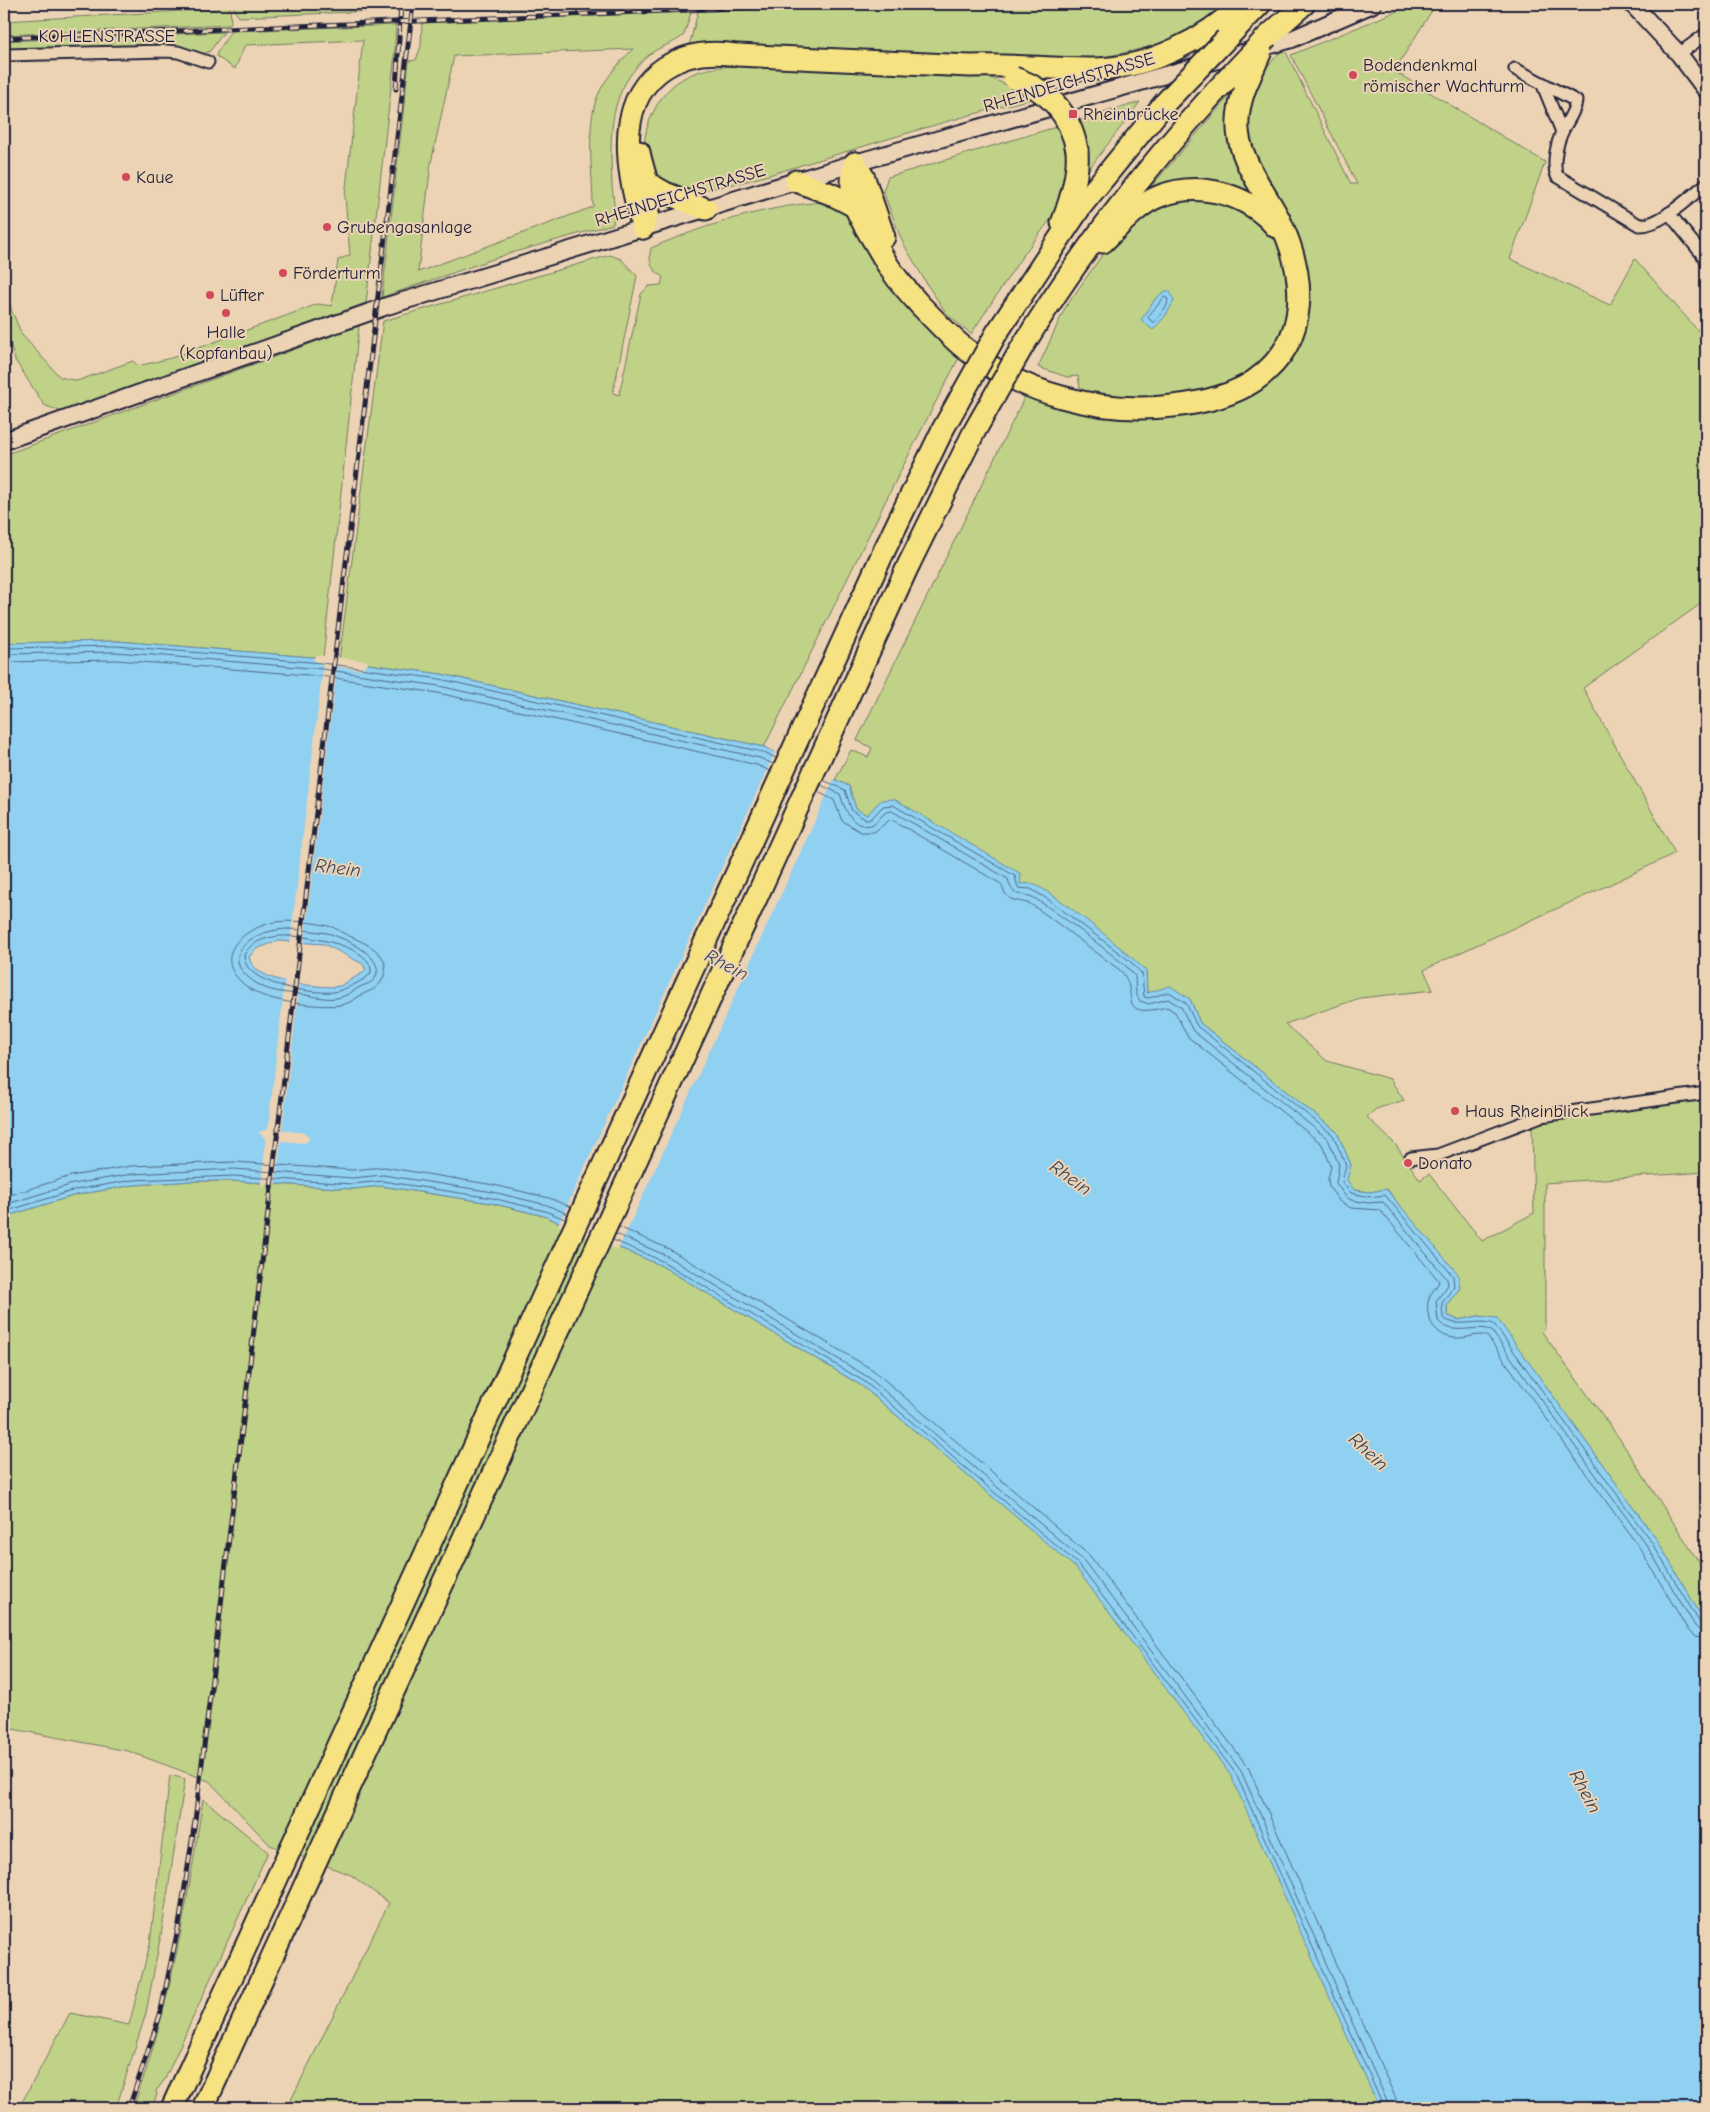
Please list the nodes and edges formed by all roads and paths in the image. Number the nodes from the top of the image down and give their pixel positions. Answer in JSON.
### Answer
{"nodes":[{"id":1,"x":1242,"y":4,"type":"edge"},
{"id":2,"x":1260,"y":4,"type":"edge"},
{"id":3,"x":1304,"y":4,"type":"edge"},
{"id":4,"x":1373,"y":4,"type":"edge"},
{"id":5,"x":1632,"y":4,"type":"edge"},
{"id":6,"x":1706,"y":34,"type":"edge"},
{"id":7,"x":1267,"y":38,"type":"junction"},
{"id":8,"x":1678,"y":54,"type":"junction"},
{"id":9,"x":4,"y":55,"type":"edge"},
{"id":10,"x":737,"y":55,"type":"junction"},
{"id":11,"x":208,"y":62,"type":"dead end"},
{"id":12,"x":970,"y":66,"type":"junction"},
{"id":13,"x":1515,"y":70,"type":"dead end"},
{"id":14,"x":1542,"y":83,"type":"junction"},
{"id":15,"x":1706,"y":90,"type":"edge"},
{"id":16,"x":1566,"y":96,"type":"junction"},
{"id":17,"x":1550,"y":103,"type":"junction"},
{"id":18,"x":1562,"y":132,"type":"junction"},
{"id":19,"x":855,"y":163,"type":"junction"},
{"id":20,"x":796,"y":181,"type":"junction"},
{"id":21,"x":649,"y":184,"type":"junction"},
{"id":22,"x":1706,"y":184,"type":"edge"},
{"id":23,"x":854,"y":206,"type":"junction"},
{"id":24,"x":706,"y":209,"type":"junction"},
{"id":25,"x":1670,"y":213,"type":"junction"},
{"id":26,"x":644,"y":228,"type":"junction"},
{"id":27,"x":1287,"y":240,"type":"junction"},
{"id":28,"x":1051,"y":248,"type":"junction"},
{"id":29,"x":1706,"y":259,"type":"edge"},
{"id":30,"x":1055,"y":293,"type":"junction"},
{"id":31,"x":920,"y":305,"type":"junction"},
{"id":32,"x":4,"y":442,"type":"edge"},
{"id":33,"x":1706,"y":1093,"type":"edge"},
{"id":34,"x":1411,"y":1158,"type":"dead end"},
{"id":35,"x":172,"y":2108,"type":"edge"},
{"id":36,"x":203,"y":2108,"type":"edge"}],
"edges":[{"from":1,"to":12,"type":"highway"},
{"from":2,"to":28,"type":"highway","bridge":true},
{"from":3,"to":7,"type":"highway"},
{"from":4,"to":19,"type":"main road","name":"RHEINDEICHSTRASSE"},
{"from":5,"to":8,"type":"main road"},
{"from":6,"to":8,"type":"street"},
{"from":7,"to":27,"type":"highway","bridge":true},
{"from":7,"to":30,"type":"highway","bridge":true},
{"from":8,"to":15,"type":"main road"},
{"from":9,"to":11,"type":"street","name":"KOHLENSTRASSE"},
{"from":10,"to":12,"type":"highway"},
{"from":10,"to":21,"type":"highway"},
{"from":10,"to":26,"type":"highway"},
{"from":12,"to":28,"type":"highway","bridge":true},
{"from":13,"to":14,"type":"street"},
{"from":14,"to":16,"type":"street"},
{"from":14,"to":17,"type":"street"},
{"from":16,"to":17,"type":"street"},
{"from":16,"to":18,"type":"street"},
{"from":17,"to":18,"type":"street"},
{"from":18,"to":25,"type":"street"},
{"from":19,"to":20,"type":"main road","name":"RHEINDEICHSTRASSE"},
{"from":19,"to":23,"type":"highway"},
{"from":19,"to":31,"type":"highway"},
{"from":20,"to":23,"type":"highway"},
{"from":20,"to":24,"type":"main road","name":"RHEINDEICHSTRASSE"},
{"from":21,"to":24,"type":"highway"},
{"from":21,"to":26,"type":"highway"},
{"from":22,"to":25,"type":"street"},
{"from":23,"to":31,"type":"highway"},
{"from":24,"to":26,"type":"main road","name":"RHEINDEICHSTRASSE"},
{"from":25,"to":29,"type":"street"},
{"from":26,"to":32,"type":"main road","name":"RHEINDEICHSTRASSE"},
{"from":27,"to":30,"type":"highway"},
{"from":27,"to":31,"type":"highway"},
{"from":28,"to":35,"type":"highway","bridge":true},
{"from":30,"to":36,"type":"highway","bridge":true},
{"from":33,"to":34,"type":"street"}]}
